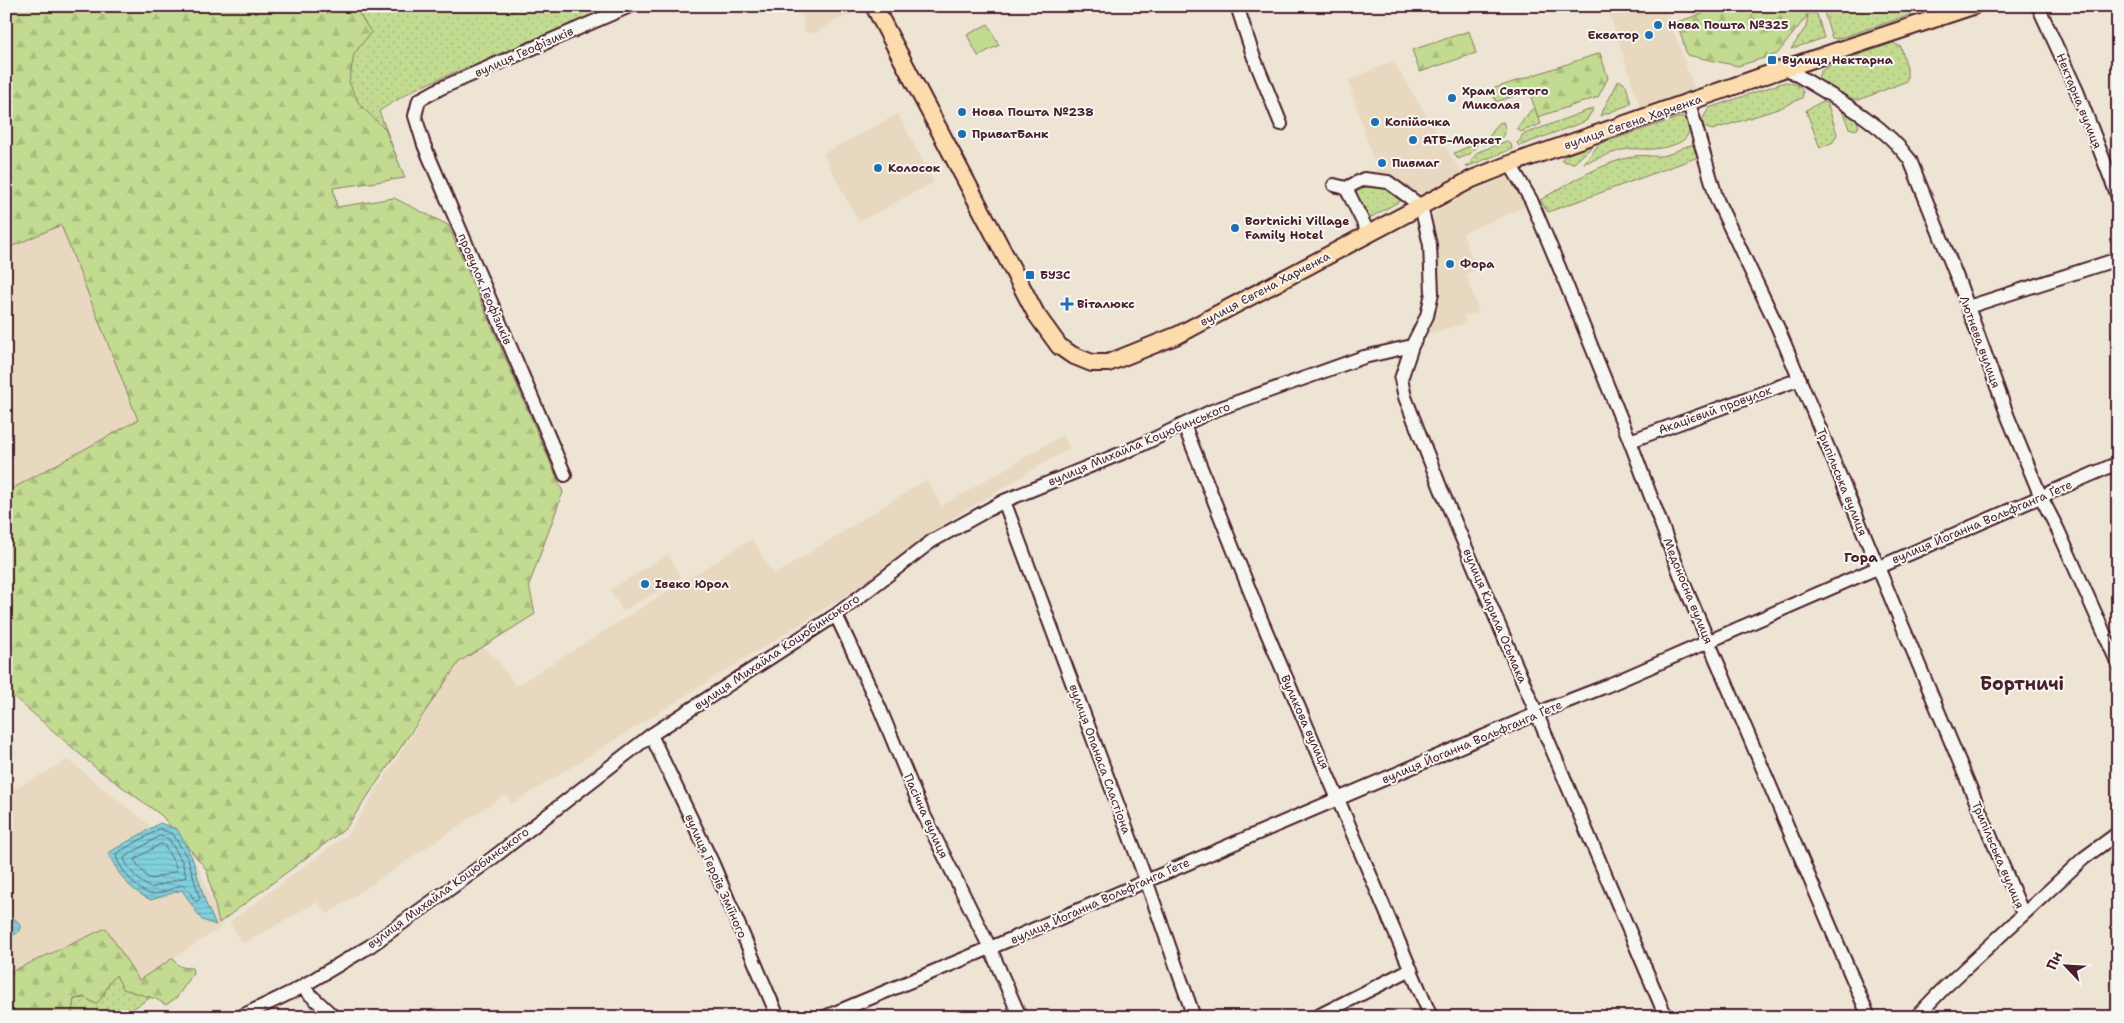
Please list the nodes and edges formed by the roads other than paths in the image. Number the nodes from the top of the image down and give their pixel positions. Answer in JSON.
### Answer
{"nodes":[{"id":1,"x":630,"y":6,"type":"edge"},
{"id":2,"x":874,"y":6,"type":"edge"},
{"id":3,"x":1237,"y":6,"type":"edge"},
{"id":4,"x":1973,"y":6,"type":"edge"},
{"id":5,"x":2038,"y":6,"type":"edge"},
{"id":6,"x":1786,"y":68,"type":"junction"},
{"id":7,"x":419,"y":100,"type":"joint"},
{"id":8,"x":1689,"y":103,"type":"junction"},
{"id":9,"x":1281,"y":124,"type":"dead end"},
{"id":10,"x":1510,"y":164,"type":"junction"},
{"id":11,"x":2118,"y":197,"type":"edge"},
{"id":12,"x":1421,"y":206,"type":"junction"},
{"id":13,"x":1369,"y":234,"type":"junction"},
{"id":14,"x":2118,"y":259,"type":"edge"},
{"id":15,"x":1968,"y":307,"type":"junction"},
{"id":16,"x":1412,"y":346,"type":"junction"},
{"id":17,"x":1800,"y":379,"type":"junction"},
{"id":18,"x":1184,"y":425,"type":"junction"},
{"id":19,"x":1630,"y":441,"type":"junction"},
{"id":20,"x":2118,"y":463,"type":"edge"},
{"id":21,"x":565,"y":475,"type":"dead end"},
{"id":22,"x":2042,"y":497,"type":"junction"},
{"id":23,"x":1004,"y":501,"type":"junction"},
{"id":24,"x":1877,"y":568,"type":"junction"},
{"id":25,"x":836,"y":615,"type":"junction"},
{"id":26,"x":1708,"y":641,"type":"junction"},
{"id":27,"x":2118,"y":664,"type":"edge"},
{"id":28,"x":1536,"y":714,"type":"junction"},
{"id":29,"x":651,"y":735,"type":"junction"},
{"id":30,"x":1338,"y":798,"type":"junction"},
{"id":31,"x":2118,"y":833,"type":"edge"},
{"id":32,"x":1146,"y":880,"type":"junction"},
{"id":33,"x":2023,"y":914,"type":"junction"},
{"id":34,"x":990,"y":948,"type":"junction"},
{"id":35,"x":1411,"y":969,"type":"junction"},
{"id":36,"x":302,"y":987,"type":"junction"},
{"id":37,"x":240,"y":1017,"type":"edge"},
{"id":38,"x":334,"y":1017,"type":"edge"},
{"id":39,"x":778,"y":1017,"type":"edge"},
{"id":40,"x":825,"y":1017,"type":"edge"},
{"id":41,"x":1020,"y":1017,"type":"edge"},
{"id":42,"x":1194,"y":1017,"type":"edge"},
{"id":43,"x":1316,"y":1017,"type":"edge"},
{"id":44,"x":1431,"y":1017,"type":"edge"},
{"id":45,"x":1666,"y":1017,"type":"edge"},
{"id":46,"x":1869,"y":1017,"type":"edge"},
{"id":47,"x":1916,"y":1017,"type":"edge"}],
"edges":[{"from":1,"to":7,"type":"street","name":"вулиця Геофізиків"},
{"from":2,"to":13,"type":"main road","name":"вулиця Євгена Харченка"},
{"from":3,"to":9,"type":"street"},
{"from":4,"to":6,"type":"main road","name":"вулиця Євгена Харченка"},
{"from":5,"to":11,"type":"street","name":"Нектарна вулиця"},
{"from":6,"to":8,"type":"main road","name":"вулиця Євгена Харченка"},
{"from":6,"to":15,"type":"street","name":"Лютнева вулиця"},
{"from":7,"to":21,"type":"street","name":"провулок Геофізиків"},
{"from":8,"to":10,"type":"main road","name":"вулиця Євгена Харченка"},
{"from":8,"to":17,"type":"street","name":"Трипільська вулиця"},
{"from":10,"to":12,"type":"main road","name":"вулиця Євгена Харченка"},
{"from":10,"to":19,"type":"street","name":"Медоносна вулиця"},
{"from":12,"to":13,"type":"main road","name":"вулиця Євгена Харченка"},
{"from":12,"to":13,"type":"street"},
{"from":12,"to":16,"type":"street","name":"вулиця Кирила Осьмака"},
{"from":14,"to":15,"type":"street"},
{"from":15,"to":22,"type":"street","name":"Лютнева вулиця"},
{"from":16,"to":18,"type":"street","name":"вулиця Михайла Коцюбинського"},
{"from":16,"to":28,"type":"street","name":"вулиця Кирила Осьмака"},
{"from":17,"to":19,"type":"street","name":"Акацієвий провулок"},
{"from":17,"to":24,"type":"street","name":"Трипільська вулиця"},
{"from":18,"to":23,"type":"street","name":"вулиця Михайла Коцюбинського"},
{"from":18,"to":30,"type":"street","name":"Вуликова вулиця"},
{"from":19,"to":26,"type":"street","name":"Медоносна вулиця"},
{"from":20,"to":22,"type":"street","name":"вулиця Йоганна Вольфганга Ґете"},
{"from":22,"to":24,"type":"street","name":"вулиця Йоганна Вольфганга Ґете"},
{"from":22,"to":27,"type":"street","name":"Лютнева вулиця"},
{"from":23,"to":25,"type":"street","name":"вулиця Михайла Коцюбинського"},
{"from":23,"to":32,"type":"street","name":"вулиця Опанаса Сластіона"},
{"from":24,"to":26,"type":"street","name":"вулиця Йоганна Вольфганга Ґете"},
{"from":24,"to":33,"type":"street","name":"Трипільська вулиця"},
{"from":25,"to":29,"type":"street","name":"вулиця Михайла Коцюбинського"},
{"from":25,"to":34,"type":"street","name":"Пасічна вулиця"},
{"from":26,"to":28,"type":"street","name":"вулиця Йоганна Вольфганга Ґете"},
{"from":26,"to":46,"type":"street","name":"Медоносна вулиця"},
{"from":28,"to":30,"type":"street","name":"вулиця Йоганна Вольфганга Ґете"},
{"from":28,"to":45,"type":"street","name":"вулиця Кирила Осьмака"},
{"from":29,"to":36,"type":"street","name":"вулиця Михайла Коцюбинського"},
{"from":29,"to":39,"type":"street","name":"вулиця Героїв Зміїного"},
{"from":30,"to":32,"type":"street","name":"вулиця Йоганна Вольфганга Ґете"},
{"from":30,"to":35,"type":"street","name":"Вуликова вулиця"},
{"from":31,"to":33,"type":"street"},
{"from":32,"to":34,"type":"street","name":"вулиця Йоганна Вольфганга Ґете"},
{"from":32,"to":42,"type":"street","name":"вулиця Опанаса Сластіона"},
{"from":33,"to":47,"type":"street"},
{"from":34,"to":40,"type":"street","name":"вулиця Йоганна Вольфганга Ґете"},
{"from":34,"to":41,"type":"street","name":"Пасічна вулиця"},
{"from":35,"to":43,"type":"street"},
{"from":35,"to":44,"type":"street","name":"Вуликова вулиця"},
{"from":36,"to":37,"type":"street","name":"вулиця Михайла Коцюбинського"},
{"from":36,"to":38,"type":"street"}]}
